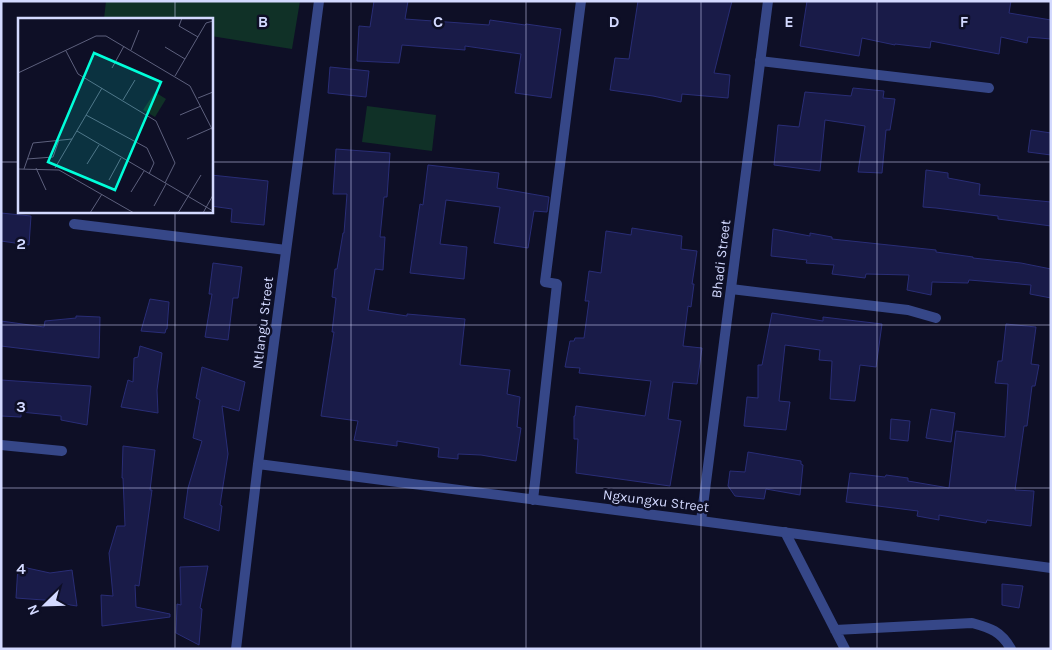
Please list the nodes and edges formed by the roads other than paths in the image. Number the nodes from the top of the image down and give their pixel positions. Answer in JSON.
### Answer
{"nodes":[{"id":1,"x":319,"y":1,"type":"edge"},
{"id":2,"x":581,"y":1,"type":"edge"},
{"id":3,"x":768,"y":1,"type":"edge"},
{"id":4,"x":760,"y":61,"type":"junction"},
{"id":5,"x":988,"y":88,"type":"dead end"},
{"id":6,"x":74,"y":224,"type":"dead end"},
{"id":7,"x":286,"y":250,"type":"junction"},
{"id":8,"x":731,"y":289,"type":"junction"},
{"id":9,"x":936,"y":318,"type":"dead end"},
{"id":10,"x":1,"y":445,"type":"edge"},
{"id":11,"x":62,"y":452,"type":"dead end"},
{"id":12,"x":258,"y":464,"type":"junction"},
{"id":13,"x":533,"y":500,"type":"junction"},
{"id":14,"x":701,"y":521,"type":"junction"},
{"id":15,"x":785,"y":532,"type":"junction"},
{"id":16,"x":1051,"y":568,"type":"edge"},
{"id":17,"x":835,"y":630,"type":"junction"},
{"id":18,"x":236,"y":649,"type":"edge"},
{"id":19,"x":845,"y":649,"type":"edge"},
{"id":20,"x":1011,"y":649,"type":"edge"}],
"edges":[{"from":1,"to":7,"type":"street","name":"Ntlangu Street"},
{"from":2,"to":13,"type":"street"},
{"from":3,"to":4,"type":"street","name":"Bhadi Street"},
{"from":4,"to":5,"type":"street"},
{"from":4,"to":8,"type":"street","name":"Bhadi Street"},
{"from":6,"to":7,"type":"street"},
{"from":7,"to":12,"type":"street","name":"Ntlangu Street"},
{"from":8,"to":9,"type":"street"},
{"from":8,"to":14,"type":"street","name":"Bhadi Street"},
{"from":10,"to":11,"type":"street"},
{"from":12,"to":13,"type":"street","name":"Ngxungxu Street"},
{"from":12,"to":18,"type":"street","name":"Ntlangu Street"},
{"from":13,"to":14,"type":"street","name":"Ngxungxu Street"},
{"from":14,"to":15,"type":"street","name":"Ngxungxu Street"},
{"from":15,"to":16,"type":"street","name":"Ngxungxu Street"},
{"from":15,"to":17,"type":"street"},
{"from":17,"to":19,"type":"street"},
{"from":17,"to":20,"type":"street"}]}
